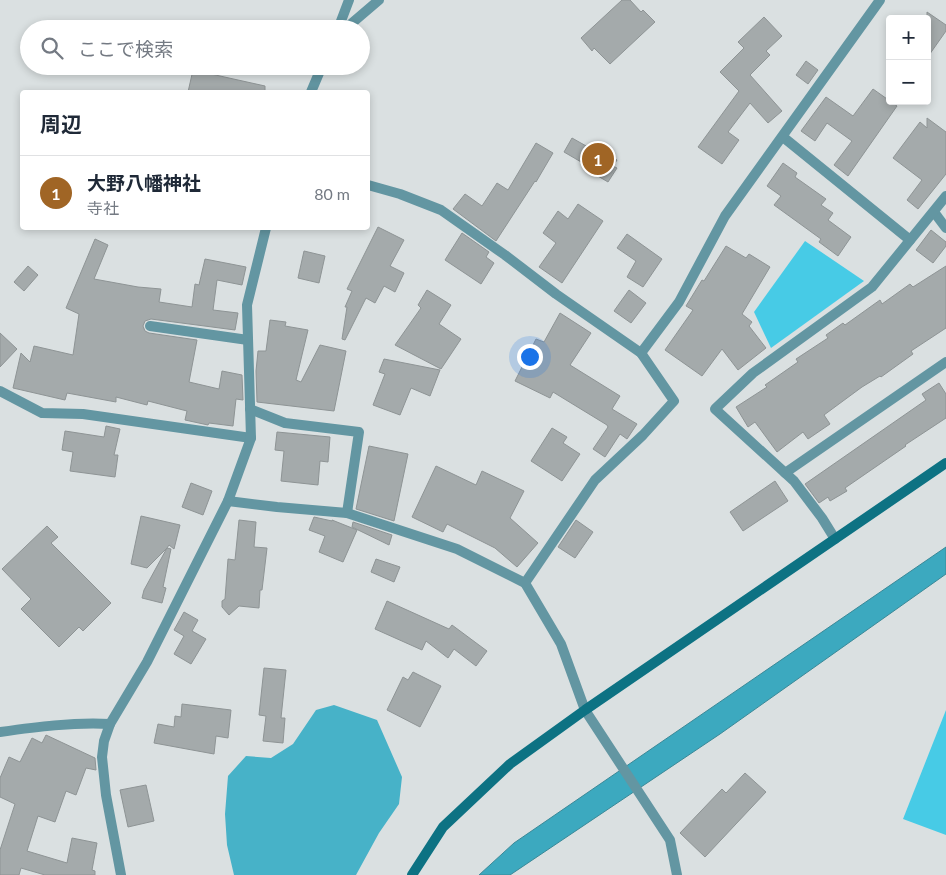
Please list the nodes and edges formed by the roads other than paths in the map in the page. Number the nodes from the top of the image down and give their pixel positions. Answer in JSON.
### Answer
{"nodes":[{"id":1,"x":349,"y":0,"type":"edge"},
{"id":2,"x":379,"y":0,"type":"edge"},
{"id":3,"x":880,"y":0,"type":"edge"},
{"id":4,"x":341,"y":20,"type":"edge"},
{"id":5,"x":355,"y":20,"type":"edge"},
{"id":6,"x":319,"y":75,"type":"edge"},
{"id":7,"x":313,"y":90,"type":"edge"},
{"id":8,"x":783,"y":137,"type":"junction"},
{"id":9,"x":370,"y":186,"type":"edge"},
{"id":10,"x":946,"y":196,"type":"edge"},
{"id":11,"x":934,"y":212,"type":"junction"},
{"id":12,"x":946,"y":228,"type":"edge"},
{"id":13,"x":266,"y":230,"type":"edge"},
{"id":14,"x":910,"y":240,"type":"junction"},
{"id":15,"x":150,"y":326,"type":"dead end"},
{"id":16,"x":248,"y":340,"type":"junction"},
{"id":17,"x":641,"y":353,"type":"junction"},
{"id":18,"x":946,"y":362,"type":"edge"},
{"id":19,"x":0,"y":391,"type":"edge"},
{"id":20,"x":250,"y":409,"type":"junction"},
{"id":21,"x":251,"y":438,"type":"junction"},
{"id":22,"x":946,"y":463,"type":"edge"},
{"id":23,"x":785,"y":473,"type":"junction"},
{"id":24,"x":228,"y":501,"type":"junction"},
{"id":25,"x":347,"y":513,"type":"junction"},
{"id":26,"x":835,"y":539,"type":"junction"},
{"id":27,"x":525,"y":583,"type":"junction"},
{"id":28,"x":584,"y":710,"type":"junction"},
{"id":29,"x":110,"y":724,"type":"junction"},
{"id":30,"x":0,"y":732,"type":"edge"},
{"id":31,"x":122,"y":875,"type":"edge"},
{"id":32,"x":412,"y":875,"type":"edge"},
{"id":33,"x":676,"y":875,"type":"edge"}],
"edges":[{"from":1,"to":4,"type":"street"},
{"from":2,"to":5,"type":"street"},
{"from":3,"to":8,"type":"street"},
{"from":6,"to":7,"type":"street"},
{"from":8,"to":14,"type":"street"},
{"from":8,"to":17,"type":"street"},
{"from":9,"to":17,"type":"street"},
{"from":10,"to":11,"type":"street"},
{"from":11,"to":12,"type":"street"},
{"from":11,"to":14,"type":"street"},
{"from":13,"to":16,"type":"street"},
{"from":14,"to":23,"type":"street"},
{"from":15,"to":16,"type":"street"},
{"from":16,"to":20,"type":"street"},
{"from":17,"to":27,"type":"street"},
{"from":18,"to":23,"type":"street"},
{"from":19,"to":21,"type":"street"},
{"from":20,"to":21,"type":"street"},
{"from":20,"to":25,"type":"street"},
{"from":21,"to":24,"type":"street"},
{"from":22,"to":26,"type":"street"},
{"from":23,"to":26,"type":"street"},
{"from":24,"to":25,"type":"street"},
{"from":24,"to":29,"type":"street"},
{"from":25,"to":27,"type":"street"},
{"from":26,"to":28,"type":"street"},
{"from":27,"to":28,"type":"street"},
{"from":28,"to":32,"type":"street"},
{"from":28,"to":33,"type":"street"},
{"from":29,"to":30,"type":"street"},
{"from":29,"to":31,"type":"street"}]}
